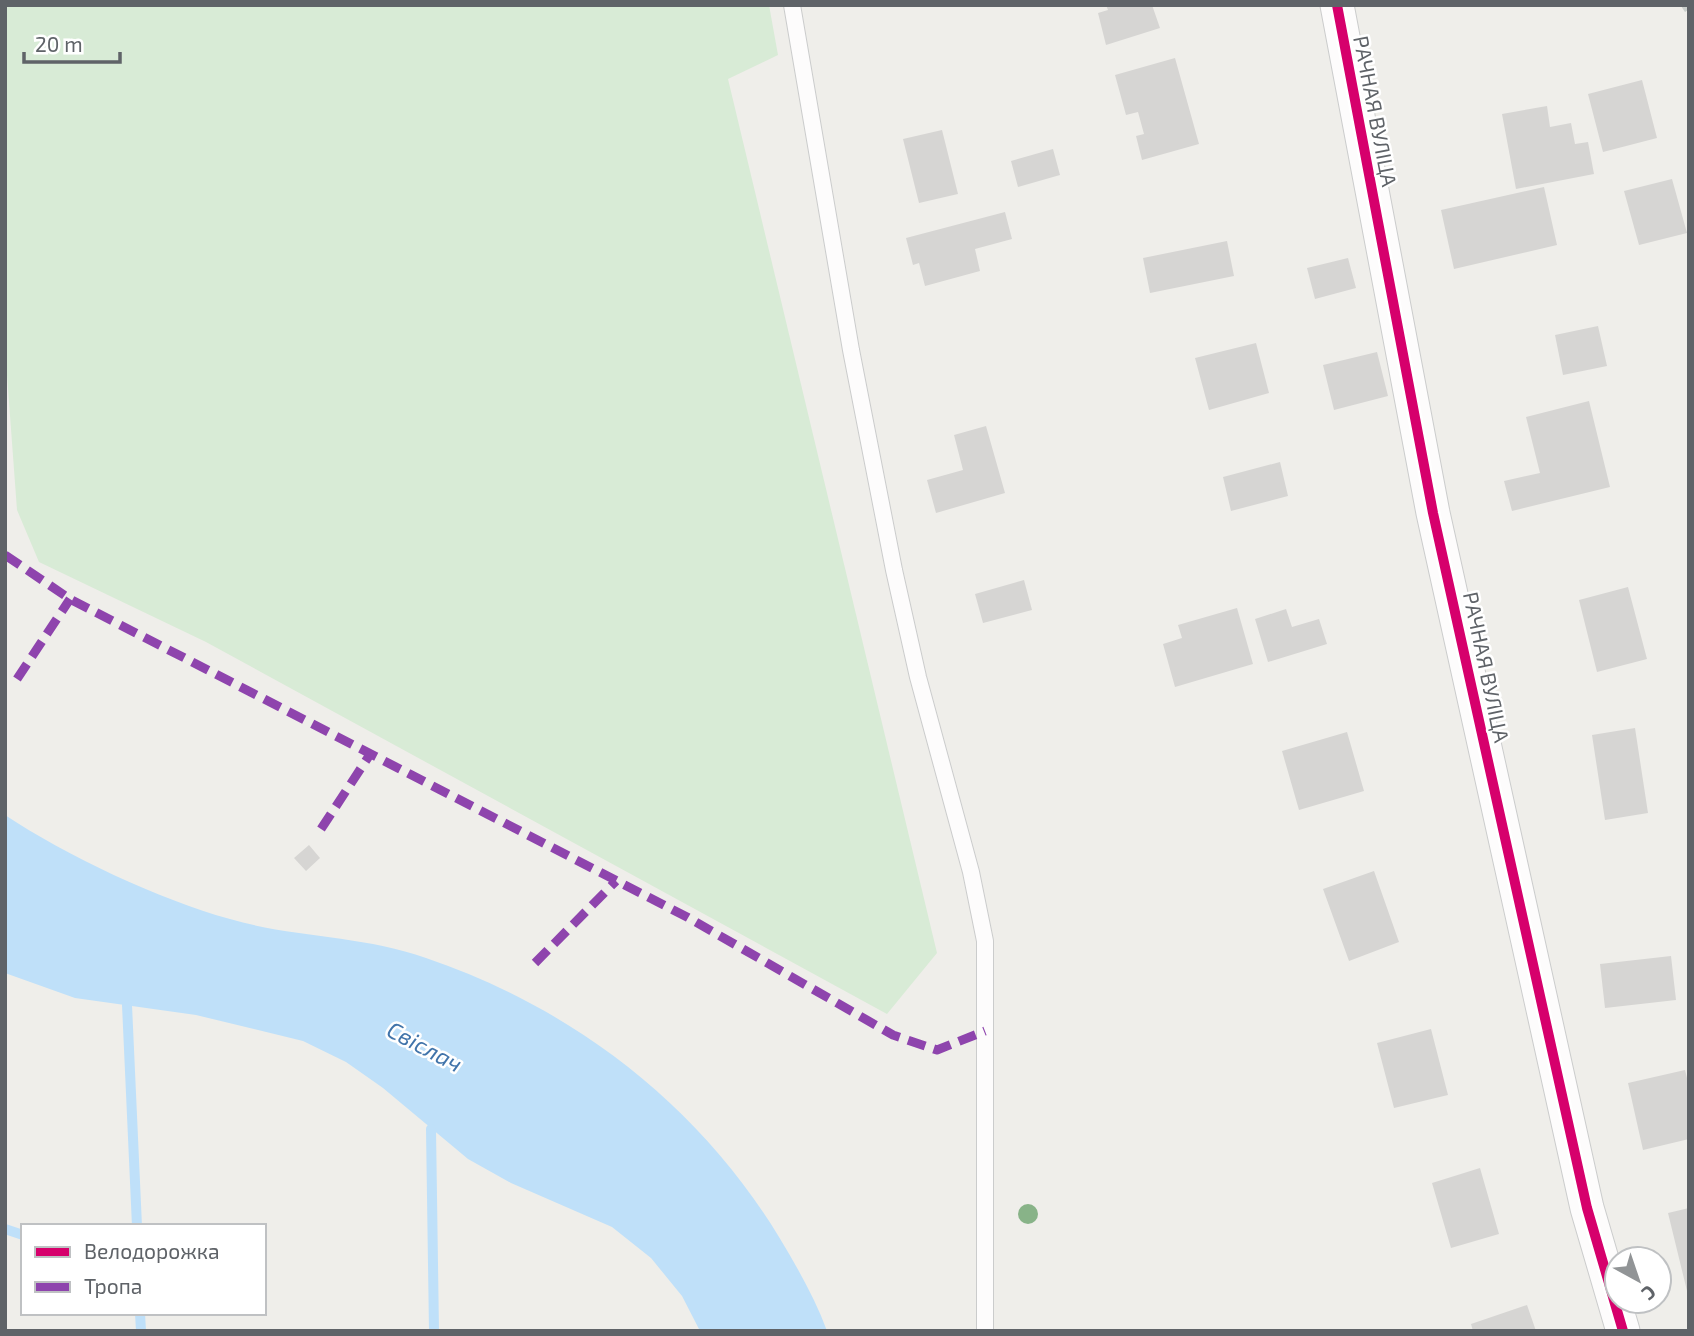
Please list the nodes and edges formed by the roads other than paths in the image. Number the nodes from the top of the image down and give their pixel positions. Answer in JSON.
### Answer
{"nodes":[{"id":1,"x":792,"y":5,"type":"edge"},
{"id":2,"x":1336,"y":5,"type":"edge"},
{"id":3,"x":985,"y":1331,"type":"edge"},
{"id":4,"x":1623,"y":1331,"type":"edge"}],
"edges":[{"from":1,"to":3,"type":"lane"},
{"from":2,"to":4,"type":"street","name":"РАЧНАЯ ВУЛІЦА"}]}
